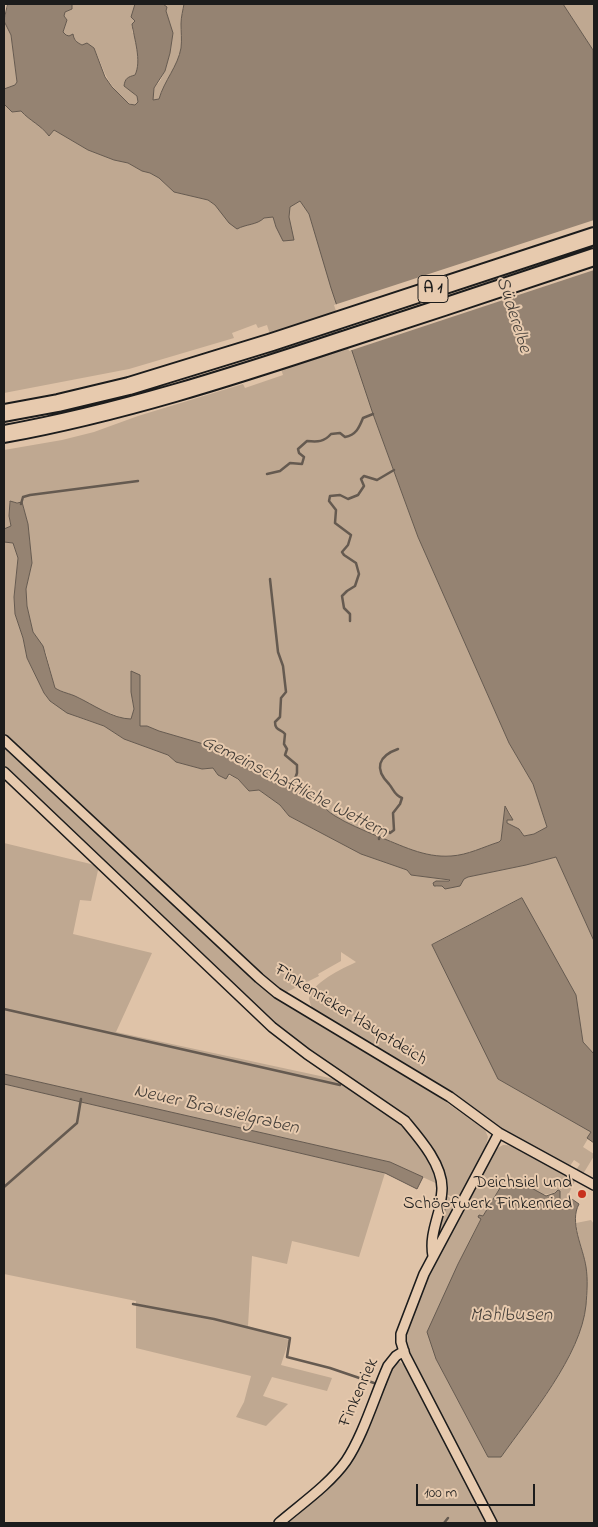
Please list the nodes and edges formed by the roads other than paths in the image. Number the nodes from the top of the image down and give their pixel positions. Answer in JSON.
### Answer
{"nodes":[{"id":1,"x":594,"y":236,"type":"edge"},
{"id":2,"x":594,"y":257,"type":"edge"},
{"id":3,"x":4,"y":413,"type":"edge"},
{"id":4,"x":4,"y":434,"type":"edge"},
{"id":5,"x":4,"y":740,"type":"edge"},
{"id":6,"x":4,"y":772,"type":"edge"},
{"id":7,"x":499,"y":1133,"type":"junction"},
{"id":8,"x":594,"y":1185,"type":"edge"},
{"id":9,"x":434,"y":1256,"type":"junction"},
{"id":10,"x":404,"y":1351,"type":"junction"},
{"id":11,"x":279,"y":1523,"type":"edge"},
{"id":12,"x":492,"y":1523,"type":"edge"}],
"edges":[{"from":1,"to":3,"type":"highway","number":"A 1"},
{"from":2,"to":4,"type":"highway","number":"A 1"},
{"from":5,"to":7,"type":"street","name":"Finkenrieker Hauptdeich"},
{"from":6,"to":9,"type":"street"},
{"from":7,"to":8,"type":"street","name":"Finkenrieker Hauptdeich"},
{"from":7,"to":9,"type":"street","name":"Finkenriek"},
{"from":9,"to":10,"type":"street","name":"Finkenriek"},
{"from":10,"to":11,"type":"street","name":"Finkenriek"},
{"from":10,"to":12,"type":"street"}]}
